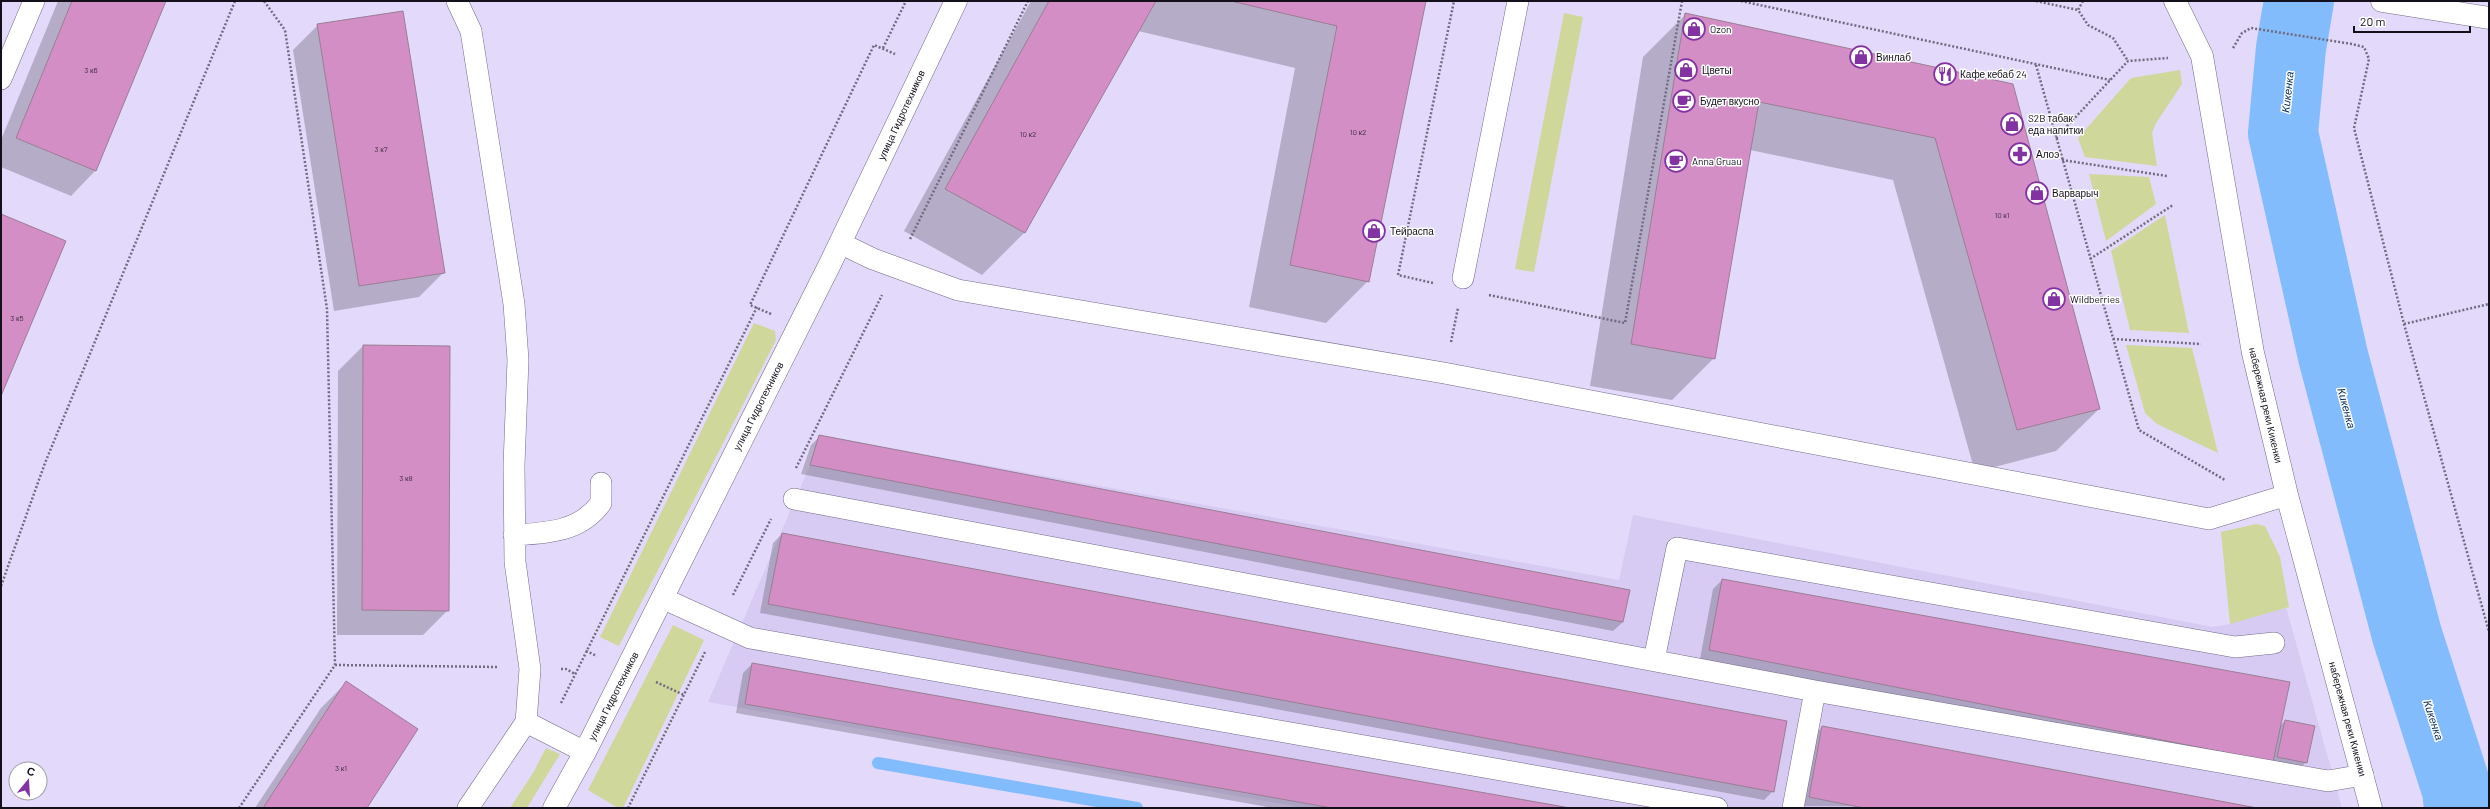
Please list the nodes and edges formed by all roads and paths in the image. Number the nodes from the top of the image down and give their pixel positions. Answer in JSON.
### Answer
{"nodes":[{"id":1,"x":34,"y":1,"type":"edge"},
{"id":2,"x":235,"y":1,"type":"edge"},
{"id":3,"x":264,"y":1,"type":"edge"},
{"id":4,"x":457,"y":1,"type":"edge"},
{"id":5,"x":906,"y":1,"type":"edge"},
{"id":6,"x":956,"y":1,"type":"edge"},
{"id":7,"x":1028,"y":1,"type":"edge"},
{"id":8,"x":1454,"y":1,"type":"edge"},
{"id":9,"x":1518,"y":1,"type":"edge"},
{"id":10,"x":1682,"y":1,"type":"edge"},
{"id":11,"x":1741,"y":1,"type":"edge"},
{"id":12,"x":2036,"y":1,"type":"edge"},
{"id":13,"x":2083,"y":1,"type":"edge"},
{"id":14,"x":2175,"y":1,"type":"edge"},
{"id":15,"x":2382,"y":1,"type":"edge"},
{"id":16,"x":2443,"y":5,"type":"edge"},
{"id":17,"x":2078,"y":10,"type":"junction"},
{"id":18,"x":2489,"y":18,"type":"edge"},
{"id":19,"x":2236,"y":40,"type":"dead end"},
{"id":20,"x":2170,"y":58,"type":"dead end"},
{"id":21,"x":2128,"y":61,"type":"junction"},
{"id":22,"x":2036,"y":64,"type":"junction"},
{"id":23,"x":1,"y":79,"type":"edge"},
{"id":24,"x":2110,"y":80,"type":"junction"},
{"id":25,"x":2056,"y":138,"type":"junction"},
{"id":26,"x":2062,"y":160,"type":"junction"},
{"id":27,"x":2167,"y":176,"type":"dead end"},
{"id":28,"x":2173,"y":205,"type":"dead end"},
{"id":29,"x":909,"y":241,"type":"dead end"},
{"id":30,"x":840,"y":243,"type":"junction"},
{"id":31,"x":2090,"y":259,"type":"junction"},
{"id":32,"x":1462,"y":283,"type":"junction"},
{"id":33,"x":884,"y":291,"type":"dead end"},
{"id":34,"x":2489,"y":304,"type":"edge"},
{"id":35,"x":2404,"y":324,"type":"junction"},
{"id":36,"x":2113,"y":339,"type":"junction"},
{"id":37,"x":2201,"y":344,"type":"dead end"},
{"id":38,"x":1450,"y":347,"type":"dead end"},
{"id":39,"x":793,"y":474,"type":"dead end"},
{"id":40,"x":2227,"y":481,"type":"dead end"},
{"id":41,"x":601,"y":483,"type":"dead end"},
{"id":42,"x":2287,"y":495,"type":"junction"},
{"id":43,"x":794,"y":499,"type":"dead end"},
{"id":44,"x":772,"y":516,"type":"dead end"},
{"id":45,"x":514,"y":535,"type":"junction"},
{"id":46,"x":1,"y":586,"type":"edge"},
{"id":47,"x":662,"y":598,"type":"junction"},
{"id":48,"x":730,"y":600,"type":"dead end"},
{"id":49,"x":2489,"y":632,"type":"edge"},
{"id":50,"x":2274,"y":643,"type":"dead end"},
{"id":51,"x":706,"y":650,"type":"dead end"},
{"id":52,"x":1654,"y":660,"type":"junction"},
{"id":53,"x":335,"y":665,"type":"junction"},
{"id":54,"x":501,"y":667,"type":"dead end"},
{"id":55,"x":649,"y":680,"type":"dead end"},
{"id":56,"x":1814,"y":690,"type":"junction"},
{"id":57,"x":684,"y":695,"type":"junction"},
{"id":58,"x":559,"y":706,"type":"dead end"},
{"id":59,"x":526,"y":722,"type":"junction"},
{"id":60,"x":585,"y":752,"type":"junction"},
{"id":61,"x":2363,"y":775,"type":"junction"},
{"id":62,"x":557,"y":807,"type":"edge"},
{"id":63,"x":239,"y":808,"type":"edge"},
{"id":64,"x":468,"y":808,"type":"edge"},
{"id":65,"x":628,"y":808,"type":"edge"},
{"id":66,"x":1717,"y":808,"type":"edge"},
{"id":67,"x":1793,"y":808,"type":"edge"},
{"id":68,"x":2371,"y":808,"type":"edge"}],
"edges":[{"from":1,"to":23,"type":"lane"},
{"from":2,"to":46,"type":"path"},
{"from":3,"to":53,"type":"path"},
{"from":4,"to":45,"type":"lane"},
{"from":5,"to":58,"type":"path"},
{"from":6,"to":30,"type":"street","name":"улица Гидротехников"},
{"from":7,"to":29,"type":"path"},
{"from":8,"to":32,"type":"path"},
{"from":9,"to":32,"type":"lane"},
{"from":10,"to":32,"type":"path"},
{"from":11,"to":22,"type":"path"},
{"from":12,"to":17,"type":"path"},
{"from":13,"to":17,"type":"path"},
{"from":14,"to":42,"type":"street","name":"набережная реки Кикенки"},
{"from":15,"to":16,"type":"street"},
{"from":16,"to":18,"type":"street"},
{"from":17,"to":21,"type":"path"},
{"from":19,"to":35,"type":"path"},
{"from":20,"to":21,"type":"path"},
{"from":21,"to":24,"type":"path"},
{"from":22,"to":24,"type":"path"},
{"from":22,"to":25,"type":"path"},
{"from":24,"to":25,"type":"path"},
{"from":25,"to":26,"type":"path"},
{"from":26,"to":27,"type":"path"},
{"from":26,"to":31,"type":"path"},
{"from":28,"to":31,"type":"path"},
{"from":30,"to":42,"type":"lane"},
{"from":30,"to":47,"type":"street","name":"улица Гидротехников"},
{"from":31,"to":36,"type":"path"},
{"from":32,"to":38,"type":"path"},
{"from":33,"to":39,"type":"path"},
{"from":34,"to":35,"type":"path"},
{"from":35,"to":49,"type":"path"},
{"from":36,"to":37,"type":"path"},
{"from":36,"to":40,"type":"path"},
{"from":41,"to":45,"type":"lane"},
{"from":42,"to":61,"type":"street","name":"набережная реки Кикенки"},
{"from":43,"to":52,"type":"lane"},
{"from":44,"to":48,"type":"path"},
{"from":45,"to":59,"type":"lane"},
{"from":47,"to":60,"type":"street","name":"улица Гидротехников"},
{"from":47,"to":66,"type":"lane"},
{"from":50,"to":52,"type":"lane"},
{"from":51,"to":57,"type":"path"},
{"from":52,"to":56,"type":"lane"},
{"from":53,"to":54,"type":"path"},
{"from":53,"to":63,"type":"path"},
{"from":55,"to":57,"type":"path"},
{"from":56,"to":61,"type":"lane"},
{"from":56,"to":67,"type":"lane"},
{"from":57,"to":65,"type":"path"},
{"from":59,"to":60,"type":"lane"},
{"from":59,"to":64,"type":"lane"},
{"from":60,"to":62,"type":"street","name":"улица Гидротехников"},
{"from":61,"to":68,"type":"street","name":"набережная реки Кикенки"}]}
